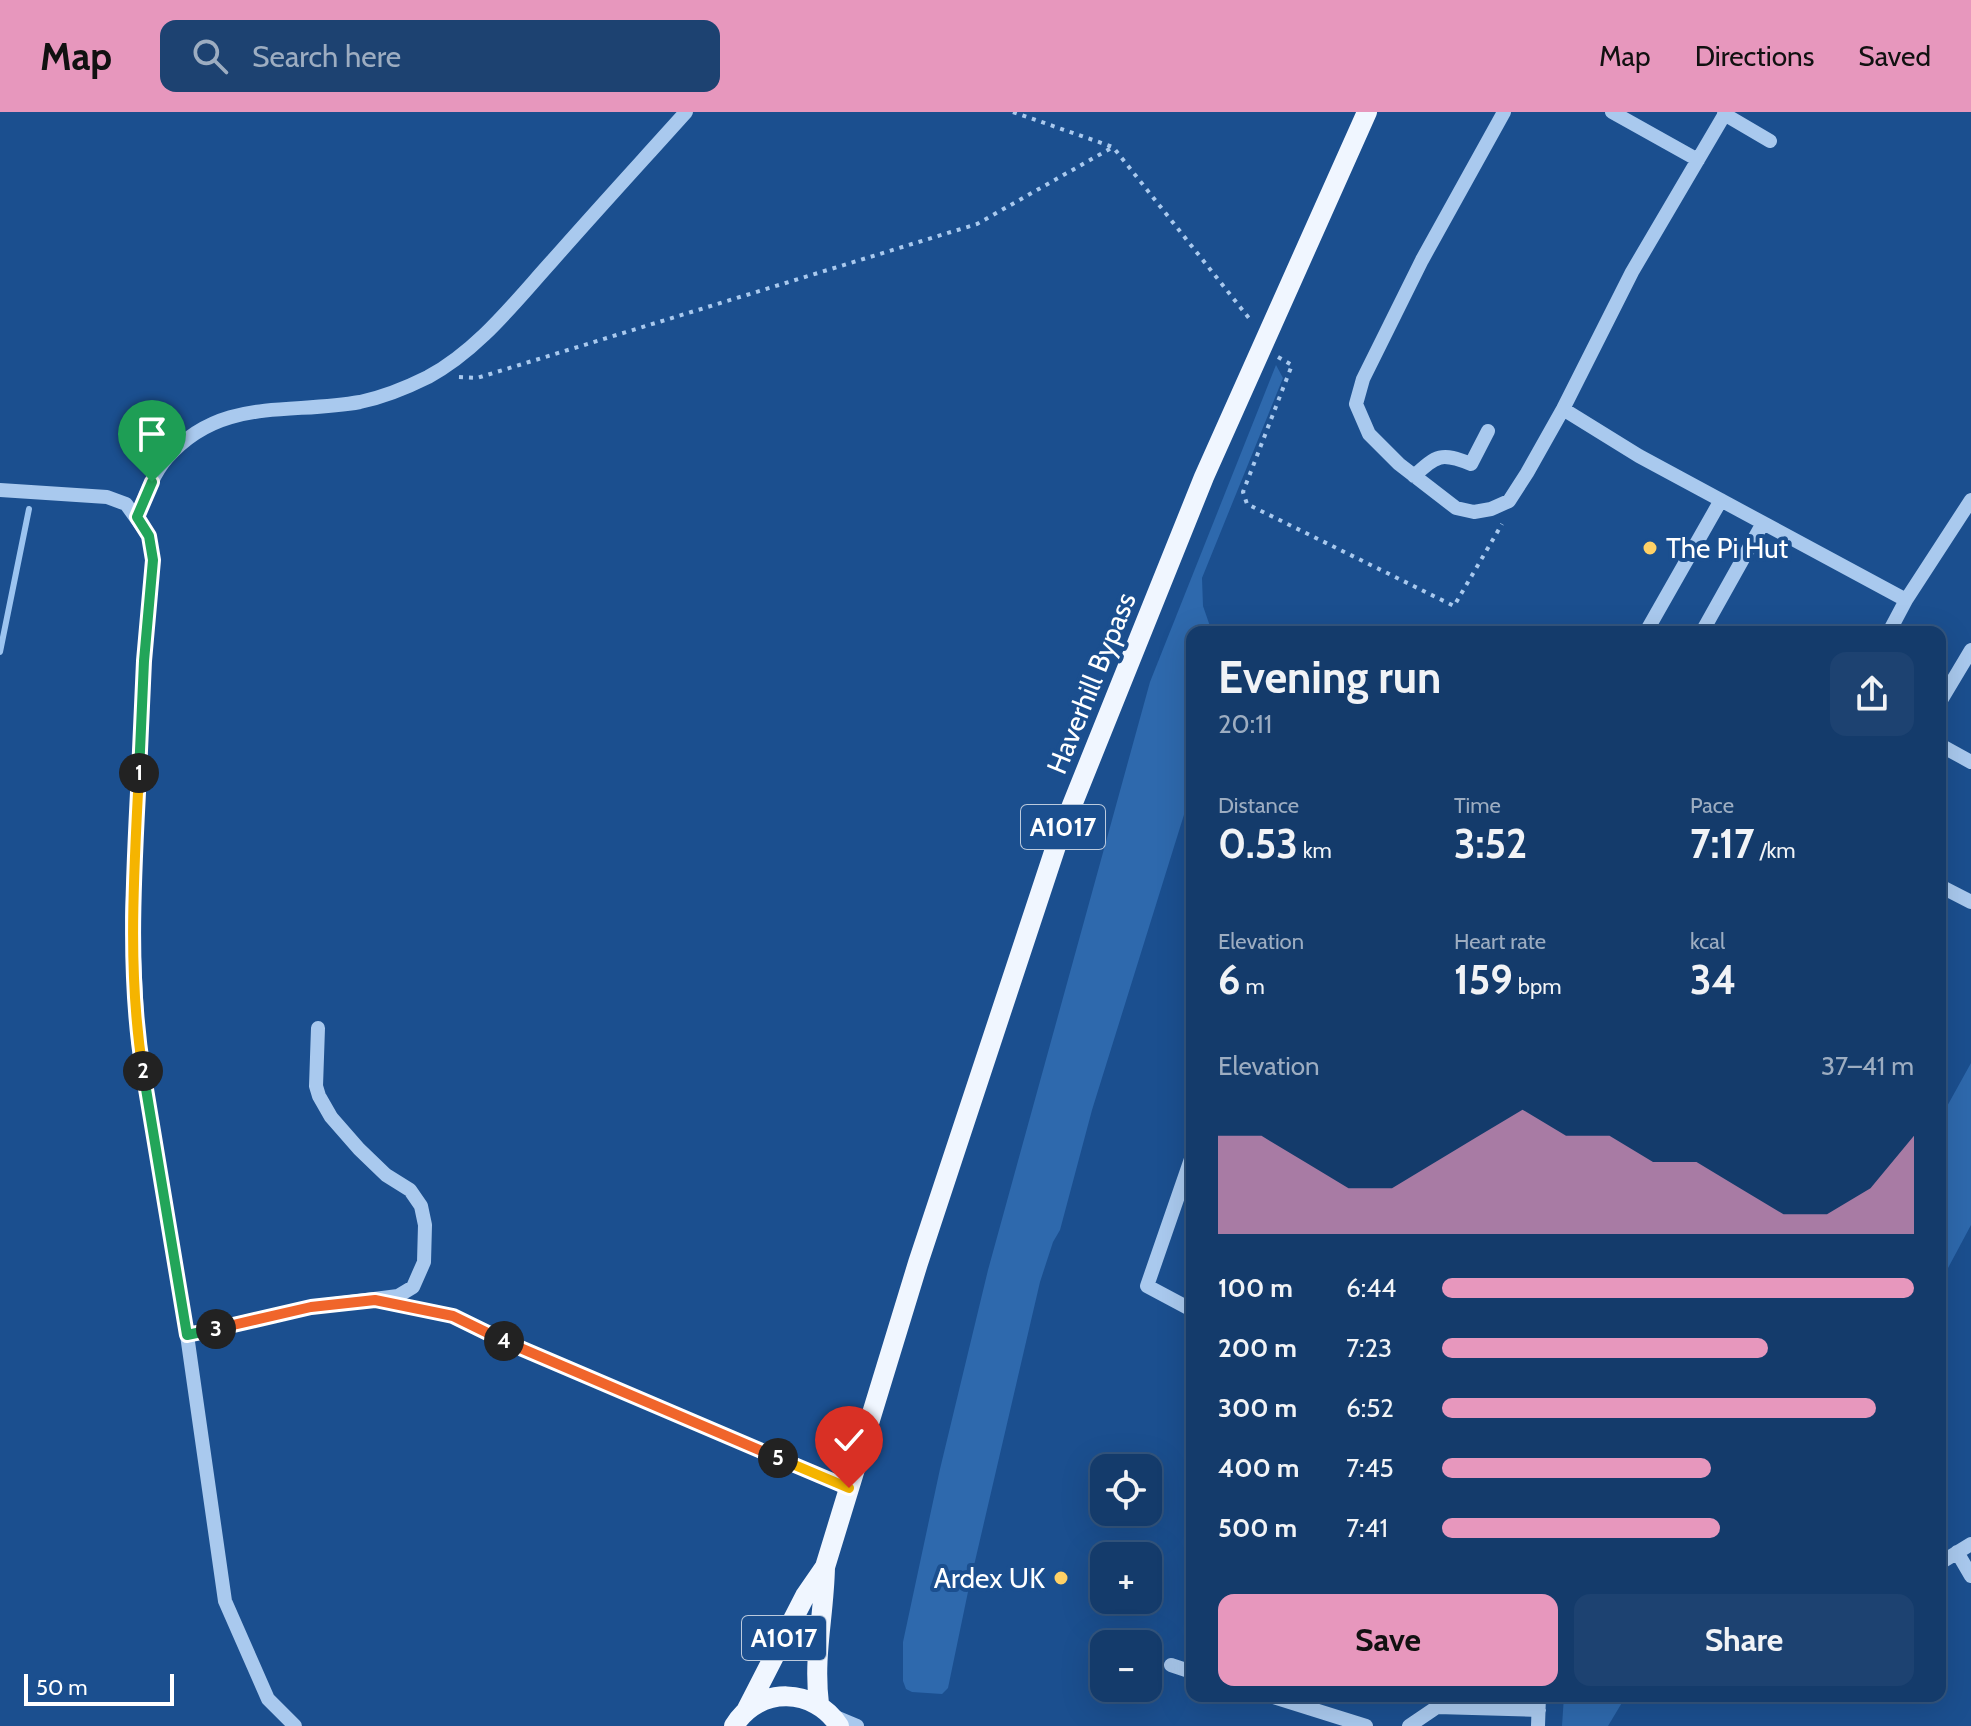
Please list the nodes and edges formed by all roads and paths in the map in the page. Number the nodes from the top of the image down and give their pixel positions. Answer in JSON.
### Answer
{"nodes":[{"id":1,"x":686,"y":112,"type":"edge"},
{"id":2,"x":1013,"y":112,"type":"edge"},
{"id":3,"x":1367,"y":112,"type":"edge"},
{"id":4,"x":1504,"y":112,"type":"edge"},
{"id":5,"x":1612,"y":112,"type":"edge"},
{"id":6,"x":1725,"y":113,"type":"edge"},
{"id":7,"x":1770,"y":141,"type":"dead end"},
{"id":8,"x":1113,"y":147,"type":"junction"},
{"id":9,"x":1698,"y":160,"type":"junction"},
{"id":10,"x":1264,"y":344,"type":"junction"},
{"id":11,"x":432,"y":375,"type":"junction"},
{"id":12,"x":1563,"y":409,"type":"junction"},
{"id":13,"x":1488,"y":431,"type":"dead end"},
{"id":14,"x":1414,"y":476,"type":"junction"},
{"id":15,"x":0,"y":490,"type":"edge"},
{"id":16,"x":1721,"y":500,"type":"junction"},
{"id":17,"x":1971,"y":500,"type":"edge"},
{"id":18,"x":1508,"y":515,"type":"dead end"},
{"id":19,"x":137,"y":517,"type":"junction"},
{"id":20,"x":1763,"y":523,"type":"junction"},
{"id":21,"x":1906,"y":600,"type":"junction"},
{"id":22,"x":1649,"y":626,"type":"edge"},
{"id":23,"x":1705,"y":626,"type":"edge"},
{"id":24,"x":1892,"y":626,"type":"edge"},
{"id":25,"x":1971,"y":650,"type":"edge"},
{"id":26,"x":1946,"y":692,"type":"edge"},
{"id":27,"x":1946,"y":748,"type":"edge"},
{"id":28,"x":1971,"y":762,"type":"edge"},
{"id":29,"x":1946,"y":889,"type":"edge"},
{"id":30,"x":1971,"y":902,"type":"edge"},
{"id":31,"x":318,"y":1028,"type":"dead end"},
{"id":32,"x":1186,"y":1173,"type":"edge"},
{"id":33,"x":375,"y":1300,"type":"junction"},
{"id":34,"x":1186,"y":1307,"type":"edge"},
{"id":35,"x":187,"y":1335,"type":"junction"},
{"id":36,"x":849,"y":1488,"type":"junction"},
{"id":37,"x":1971,"y":1544,"type":"edge"},
{"id":38,"x":1957,"y":1552,"type":"junction"},
{"id":39,"x":1946,"y":1559,"type":"edge"},
{"id":40,"x":825,"y":1567,"type":"junction"},
{"id":41,"x":1971,"y":1576,"type":"edge"},
{"id":42,"x":1171,"y":1665,"type":"dead end"},
{"id":43,"x":1186,"y":1670,"type":"edge"},
{"id":44,"x":1289,"y":1702,"type":"edge"},
{"id":45,"x":1539,"y":1703,"type":"edge"},
{"id":46,"x":831,"y":1715,"type":"edge"},
{"id":47,"x":740,"y":1719,"type":"edge"},
{"id":48,"x":295,"y":1726,"type":"edge"},
{"id":49,"x":857,"y":1726,"type":"edge"},
{"id":50,"x":1366,"y":1726,"type":"edge"},
{"id":51,"x":1409,"y":1726,"type":"edge"},
{"id":52,"x":1538,"y":1726,"type":"edge"}],
"edges":[{"from":1,"to":11,"type":"street"},
{"from":2,"to":8,"type":"path"},
{"from":3,"to":10,"type":"main road","name":"Haverhill Bypass","number":"A1017"},
{"from":4,"to":14,"type":"street"},
{"from":5,"to":9,"type":"street"},
{"from":6,"to":7,"type":"street"},
{"from":6,"to":9,"type":"street"},
{"from":8,"to":10,"type":"path"},
{"from":8,"to":11,"type":"path"},
{"from":9,"to":12,"type":"street"},
{"from":10,"to":18,"type":"path"},
{"from":10,"to":36,"type":"main road","name":"Haverhill Bypass","number":"A1017"},
{"from":11,"to":19,"type":"street"},
{"from":12,"to":14,"type":"street"},
{"from":12,"to":16,"type":"street"},
{"from":13,"to":14,"type":"street"},
{"from":15,"to":19,"type":"street"},
{"from":16,"to":20,"type":"street"},
{"from":16,"to":22,"type":"street"},
{"from":17,"to":21,"type":"street"},
{"from":19,"to":35,"type":"street"},
{"from":20,"to":21,"type":"street"},
{"from":20,"to":23,"type":"street"},
{"from":21,"to":24,"type":"street"},
{"from":25,"to":26,"type":"street"},
{"from":27,"to":28,"type":"street"},
{"from":29,"to":30,"type":"street"},
{"from":31,"to":33,"type":"street"},
{"from":32,"to":34,"type":"street"},
{"from":33,"to":35,"type":"street"},
{"from":33,"to":36,"type":"path"},
{"from":35,"to":48,"type":"street"},
{"from":36,"to":40,"type":"main road","name":"Haverhill Bypass","number":"A1017"},
{"from":37,"to":38,"type":"street"},
{"from":38,"to":39,"type":"street"},
{"from":38,"to":41,"type":"street"},
{"from":40,"to":46,"type":"main road","name":"Haverhill Bypass","number":"A1017"},
{"from":40,"to":47,"type":"main road","name":"Haverhill Bypass","number":"A1017"},
{"from":42,"to":43,"type":"street"},
{"from":44,"to":50,"type":"street"},
{"from":45,"to":51,"type":"street"},
{"from":45,"to":52,"type":"street"},
{"from":46,"to":47,"type":"main road"},
{"from":46,"to":49,"type":"street"}]}
